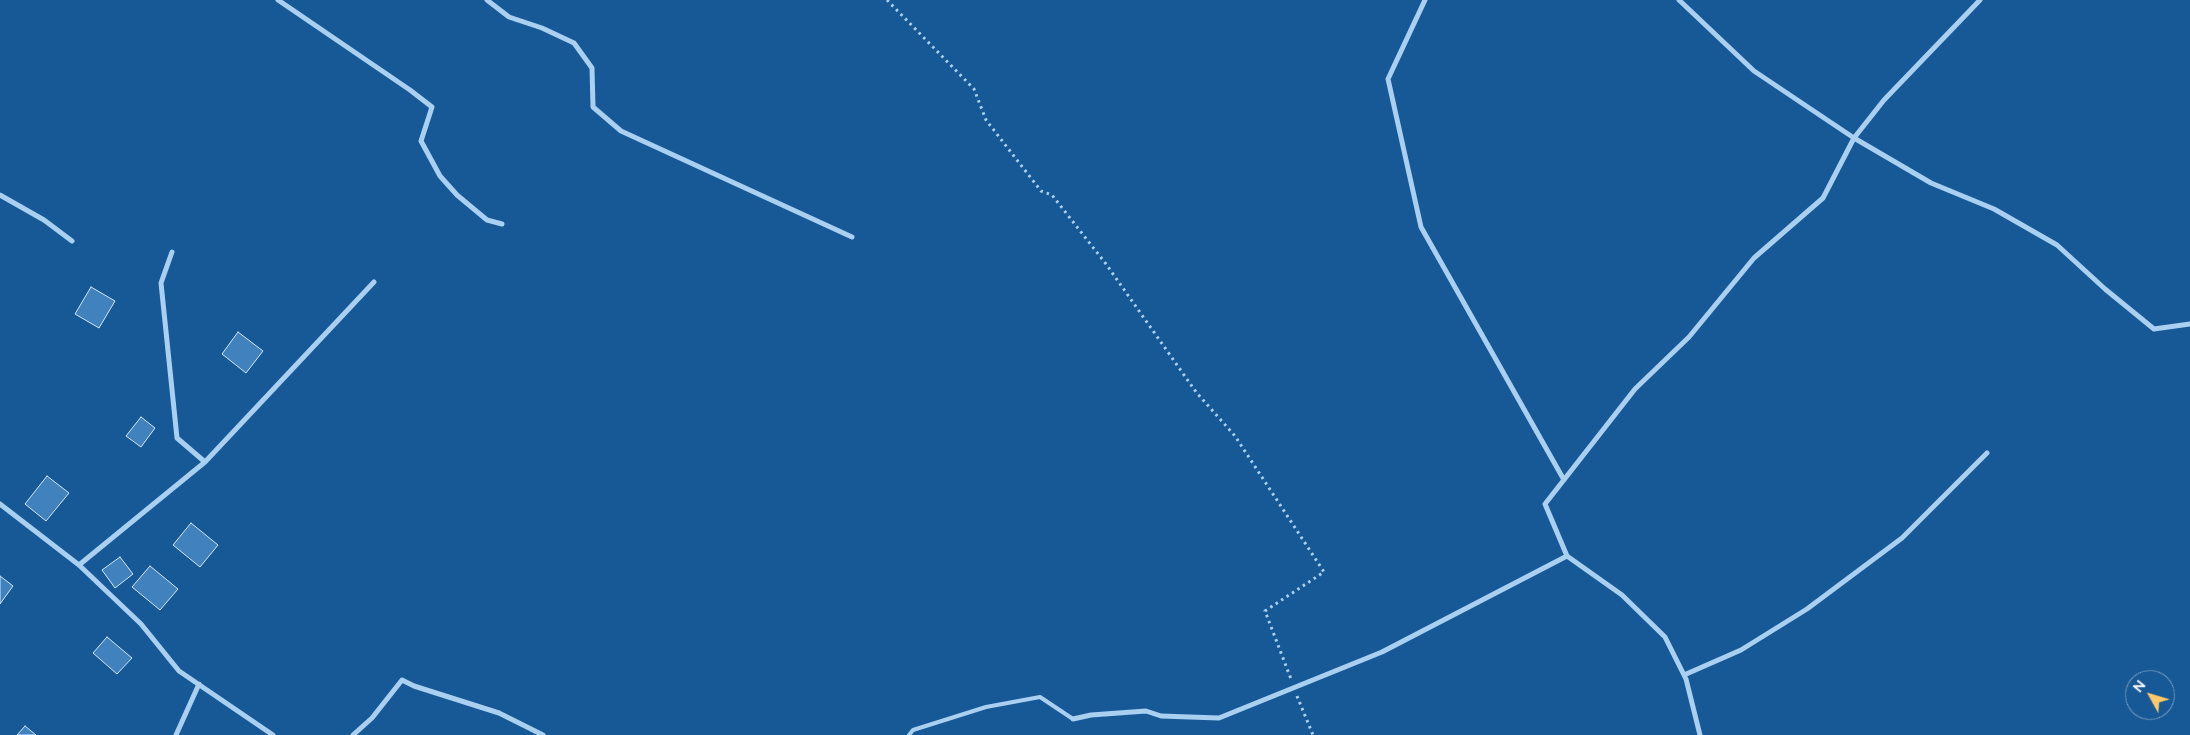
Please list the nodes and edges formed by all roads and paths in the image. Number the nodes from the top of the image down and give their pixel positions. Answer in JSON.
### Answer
{"nodes":[{"id":1,"x":278,"y":0,"type":"edge"},
{"id":2,"x":487,"y":0,"type":"edge"},
{"id":3,"x":887,"y":0,"type":"edge"},
{"id":4,"x":1425,"y":0,"type":"edge"},
{"id":5,"x":1678,"y":0,"type":"edge"},
{"id":6,"x":1980,"y":0,"type":"edge"},
{"id":7,"x":1854,"y":138,"type":"junction"},
{"id":8,"x":0,"y":195,"type":"edge"},
{"id":9,"x":502,"y":224,"type":"dead end"},
{"id":10,"x":852,"y":237,"type":"dead end"},
{"id":11,"x":72,"y":241,"type":"dead end"},
{"id":12,"x":172,"y":252,"type":"dead end"},
{"id":13,"x":374,"y":282,"type":"dead end"},
{"id":14,"x":2190,"y":324,"type":"edge"},
{"id":15,"x":1987,"y":453,"type":"dead end"},
{"id":16,"x":205,"y":462,"type":"junction"},
{"id":17,"x":1564,"y":480,"type":"junction"},
{"id":18,"x":0,"y":504,"type":"edge"},
{"id":19,"x":1567,"y":556,"type":"junction"},
{"id":20,"x":78,"y":565,"type":"junction"},
{"id":21,"x":1684,"y":675,"type":"junction"},
{"id":22,"x":199,"y":684,"type":"junction"},
{"id":23,"x":1294,"y":688,"type":"junction"},
{"id":24,"x":1073,"y":720,"type":"joint"},
{"id":25,"x":176,"y":735,"type":"edge"},
{"id":26,"x":273,"y":735,"type":"edge"},
{"id":27,"x":354,"y":735,"type":"edge"},
{"id":28,"x":543,"y":735,"type":"edge"},
{"id":29,"x":908,"y":735,"type":"edge"},
{"id":30,"x":1313,"y":735,"type":"edge"},
{"id":31,"x":1700,"y":735,"type":"edge"}],
"edges":[{"from":1,"to":9,"type":"street"},
{"from":2,"to":10,"type":"street"},
{"from":3,"to":23,"type":"path"},
{"from":4,"to":17,"type":"street"},
{"from":5,"to":7,"type":"street"},
{"from":6,"to":7,"type":"street"},
{"from":7,"to":14,"type":"street"},
{"from":7,"to":17,"type":"street"},
{"from":8,"to":11,"type":"street"},
{"from":12,"to":16,"type":"street"},
{"from":13,"to":16,"type":"street"},
{"from":15,"to":21,"type":"street"},
{"from":16,"to":20,"type":"street"},
{"from":17,"to":19,"type":"street"},
{"from":18,"to":20,"type":"street"},
{"from":19,"to":21,"type":"street"},
{"from":19,"to":23,"type":"street"},
{"from":20,"to":22,"type":"street"},
{"from":21,"to":31,"type":"street"},
{"from":22,"to":25,"type":"street"},
{"from":22,"to":26,"type":"street"},
{"from":23,"to":24,"type":"street"},
{"from":23,"to":30,"type":"path"},
{"from":24,"to":29,"type":"lane"},
{"from":27,"to":28,"type":"street"}]}
